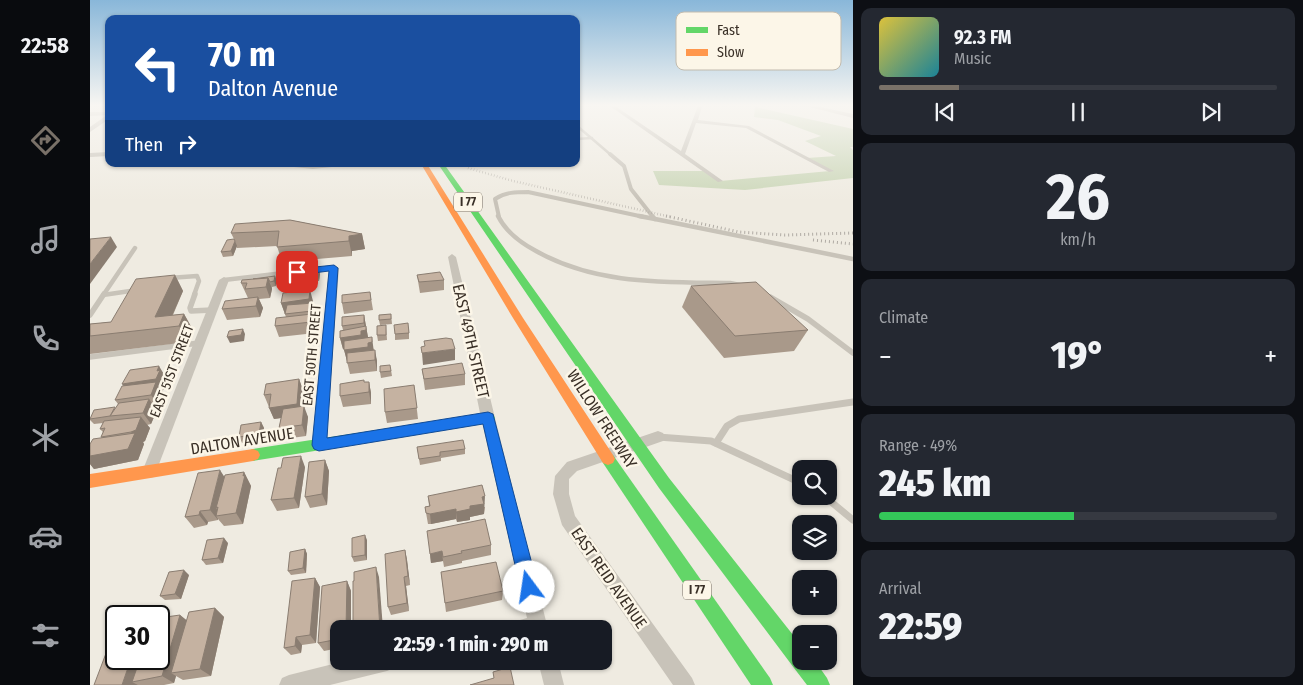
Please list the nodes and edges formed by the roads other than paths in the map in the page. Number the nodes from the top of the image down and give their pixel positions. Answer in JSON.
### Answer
{"nodes":[{"id":1,"x":592,"y":138,"type":"joint"},
{"id":2,"x":658,"y":138,"type":"edge"},
{"id":3,"x":688,"y":138,"type":"edge"},
{"id":4,"x":768,"y":138,"type":"edge"},
{"id":5,"x":580,"y":139,"type":"edge"},
{"id":6,"x":105,"y":154,"type":"edge"},
{"id":7,"x":90,"y":155,"type":"edge"},
{"id":8,"x":682,"y":155,"type":"junction"},
{"id":9,"x":426,"y":167,"type":"edge"},
{"id":10,"x":443,"y":167,"type":"edge"},
{"id":11,"x":831,"y":171,"type":"dead end"},
{"id":12,"x":720,"y":181,"type":"dead end"},
{"id":13,"x":655,"y":219,"type":"junction"},
{"id":14,"x":135,"y":248,"type":"dead end"},
{"id":15,"x":452,"y":257,"type":"dead end"},
{"id":16,"x":853,"y":259,"type":"edge"},
{"id":17,"x":334,"y":268,"type":"joint"},
{"id":18,"x":306,"y":271,"type":"edge"},
{"id":19,"x":297,"y":272,"type":"edge"},
{"id":20,"x":160,"y":279,"type":"edge"},
{"id":21,"x":224,"y":280,"type":"joint"},
{"id":22,"x":144,"y":286,"type":"edge"},
{"id":23,"x":745,"y":287,"type":"edge"},
{"id":24,"x":104,"y":294,"type":"junction"},
{"id":25,"x":762,"y":294,"type":"edge"},
{"id":26,"x":212,"y":310,"type":"junction"},
{"id":27,"x":90,"y":315,"type":"edge"},
{"id":28,"x":199,"y":343,"type":"junction"},
{"id":29,"x":853,"y":353,"type":"edge"},
{"id":30,"x":90,"y":357,"type":"edge"},
{"id":31,"x":853,"y":402,"type":"edge"},
{"id":32,"x":488,"y":418,"type":"junction"},
{"id":33,"x":658,"y":437,"type":"joint"},
{"id":34,"x":716,"y":444,"type":"junction"},
{"id":35,"x":319,"y":445,"type":"junction"},
{"id":36,"x":149,"y":472,"type":"junction"},
{"id":37,"x":792,"y":478,"type":"edge"},
{"id":38,"x":90,"y":481,"type":"edge"},
{"id":39,"x":835,"y":505,"type":"edge"},
{"id":40,"x":853,"y":520,"type":"edge"},
{"id":41,"x":531,"y":620,"type":"edge"},
{"id":42,"x":792,"y":648,"type":"edge"},
{"id":43,"x":351,"y":670,"type":"edge"},
{"id":44,"x":550,"y":670,"type":"edge"},
{"id":45,"x":809,"y":670,"type":"edge"},
{"id":46,"x":290,"y":685,"type":"edge"},
{"id":47,"x":554,"y":685,"type":"edge"},
{"id":48,"x":685,"y":685,"type":"edge"},
{"id":49,"x":763,"y":685,"type":"edge"},
{"id":50,"x":820,"y":685,"type":"edge"}],
"edges":[{"from":1,"to":5,"type":"lane"},
{"from":1,"to":13,"type":"lane"},
{"from":2,"to":8,"type":"street"},
{"from":3,"to":8,"type":"street"},
{"from":4,"to":11,"type":"street"},
{"from":6,"to":7,"type":"lane"},
{"from":8,"to":12,"type":"street"},
{"from":9,"to":49,"type":"main road","name":"WILLOW FREEWAY","number":"I 77"},
{"from":10,"to":42,"type":"main road","name":"WILLOW FREEWAY","number":"I 77"},
{"from":13,"to":16,"type":"lane"},
{"from":13,"to":23,"type":"lane"},
{"from":14,"to":24,"type":"lane"},
{"from":15,"to":32,"type":"street","name":"EAST 49TH STREET"},
{"from":17,"to":18,"type":"lane"},
{"from":17,"to":35,"type":"street","name":"EAST 50TH STREET"},
{"from":19,"to":21,"type":"lane"},
{"from":20,"to":26,"type":"lane"},
{"from":21,"to":26,"type":"street","name":"EAST 51ST STREET"},
{"from":22,"to":24,"type":"lane"},
{"from":24,"to":27,"type":"lane"},
{"from":25,"to":29,"type":"lane"},
{"from":26,"to":28,"type":"street","name":"EAST 51ST STREET"},
{"from":28,"to":30,"type":"lane"},
{"from":28,"to":36,"type":"street","name":"EAST 51ST STREET"},
{"from":31,"to":34,"type":"lane"},
{"from":32,"to":35,"type":"main road","name":"DALTON AVENUE"},
{"from":32,"to":41,"type":"street","name":"EAST 49TH STREET"},
{"from":33,"to":34,"type":"lane"},
{"from":33,"to":48,"type":"street","name":"EAST REID AVENUE"},
{"from":34,"to":37,"type":"lane"},
{"from":35,"to":36,"type":"main road","name":"DALTON AVENUE"},
{"from":36,"to":38,"type":"main road","name":"DALTON AVENUE"},
{"from":39,"to":40,"type":"lane"},
{"from":43,"to":46,"type":"street"},
{"from":44,"to":47,"type":"street"},
{"from":45,"to":50,"type":"main road","name":"WILLOW FREEWAY","number":"I 77"}]}
